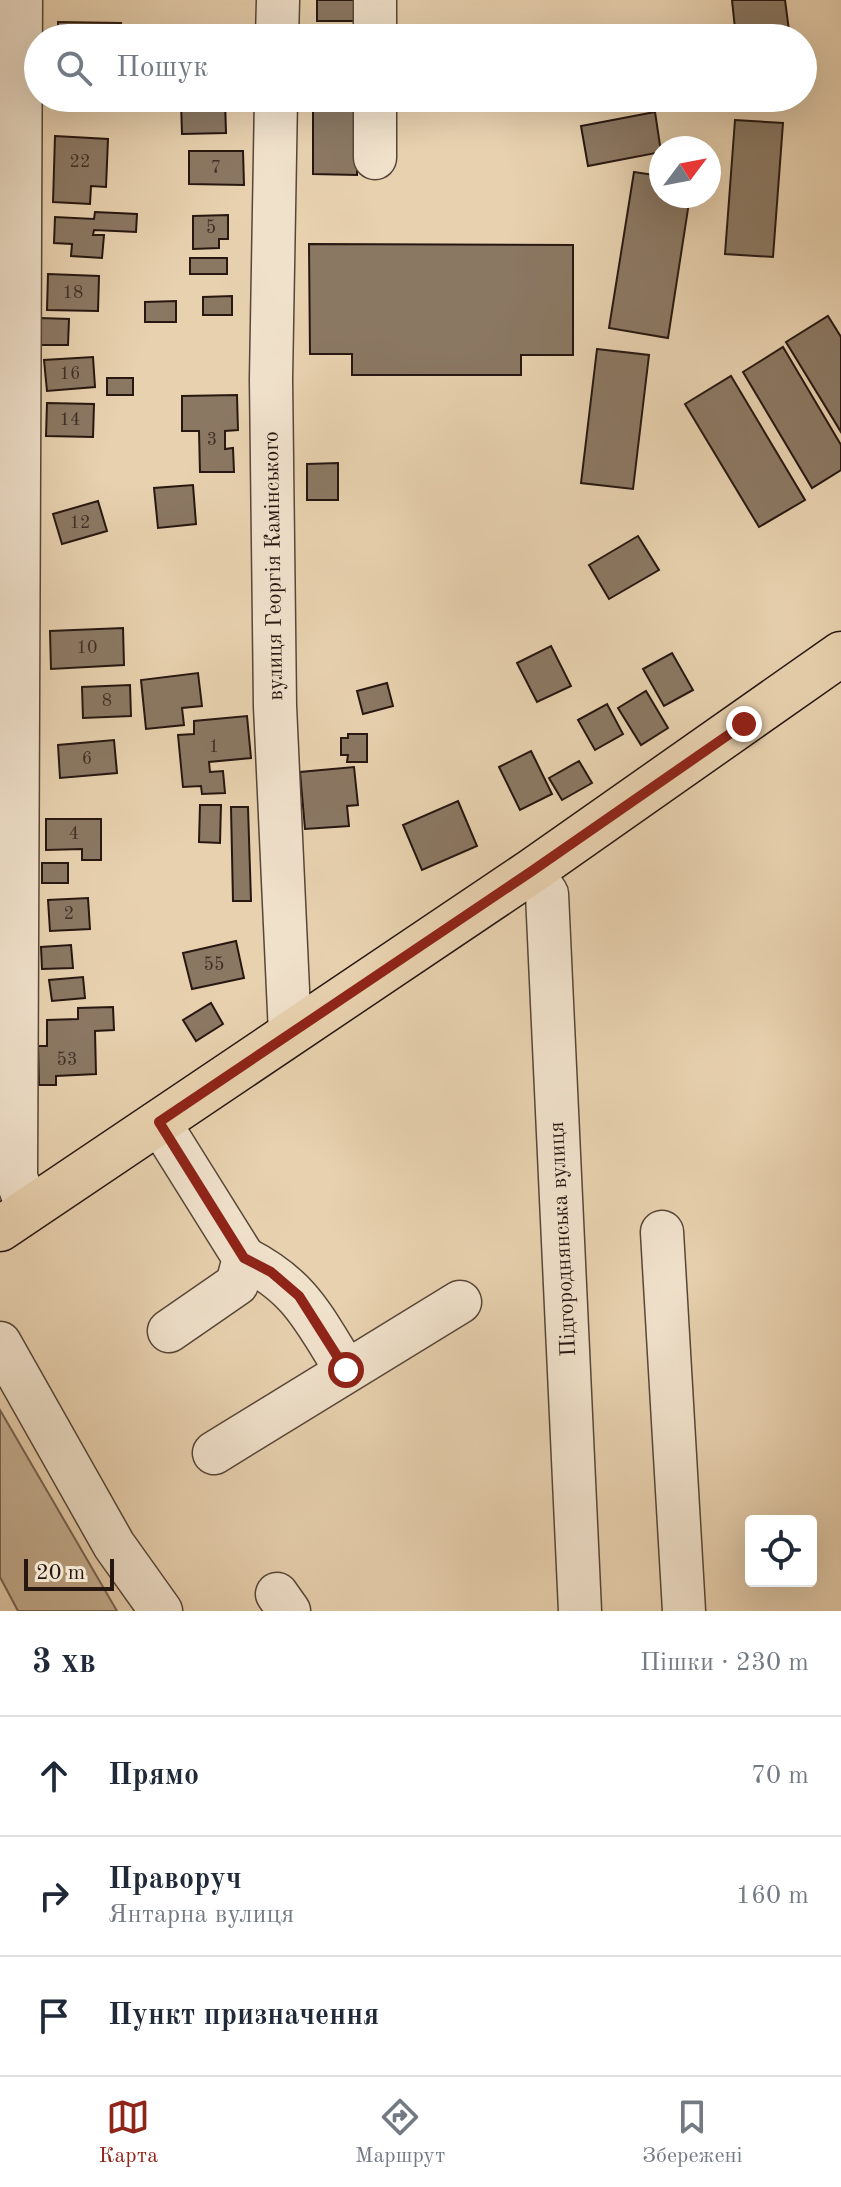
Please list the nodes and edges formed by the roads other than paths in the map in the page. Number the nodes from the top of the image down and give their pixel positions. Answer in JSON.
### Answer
{"nodes":[{"id":1,"x":21,"y":0,"type":"edge"},
{"id":2,"x":278,"y":0,"type":"edge"},
{"id":3,"x":375,"y":0,"type":"edge"},
{"id":4,"x":277,"y":24,"type":"edge"},
{"id":5,"x":375,"y":24,"type":"edge"},
{"id":6,"x":276,"y":112,"type":"edge"},
{"id":7,"x":375,"y":112,"type":"edge"},
{"id":8,"x":375,"y":158,"type":"dead end"},
{"id":9,"x":841,"y":654,"type":"edge"},
{"id":10,"x":532,"y":871,"type":"junction"},
{"id":11,"x":290,"y":1034,"type":"junction"},
{"id":12,"x":159,"y":1122,"type":"junction"},
{"id":13,"x":14,"y":1220,"type":"edge"},
{"id":14,"x":662,"y":1232,"type":"dead end"},
{"id":15,"x":244,"y":1258,"type":"junction"},
{"id":16,"x":460,"y":1302,"type":"dead end"},
{"id":17,"x":169,"y":1331,"type":"dead end"},
{"id":18,"x":0,"y":1343,"type":"edge"},
{"id":19,"x":346,"y":1370,"type":"junction"},
{"id":20,"x":214,"y":1453,"type":"dead end"},
{"id":21,"x":161,"y":1611,"type":"edge"},
{"id":22,"x":580,"y":1611,"type":"edge"},
{"id":23,"x":684,"y":1611,"type":"edge"}],
"edges":[{"from":1,"to":13,"type":"street"},
{"from":2,"to":4,"type":"street"},
{"from":3,"to":5,"type":"street"},
{"from":6,"to":11,"type":"street","name":"вулиця Георгія Камінського"},
{"from":7,"to":8,"type":"street"},
{"from":9,"to":10,"type":"main road"},
{"from":10,"to":11,"type":"main road"},
{"from":10,"to":22,"type":"street","name":"Підгороднянська вулиця"},
{"from":11,"to":12,"type":"main road"},
{"from":12,"to":13,"type":"main road"},
{"from":12,"to":15,"type":"street"},
{"from":14,"to":23,"type":"street"},
{"from":15,"to":17,"type":"street"},
{"from":15,"to":19,"type":"street"},
{"from":16,"to":19,"type":"street"},
{"from":18,"to":21,"type":"street"},
{"from":19,"to":20,"type":"street"}]}
